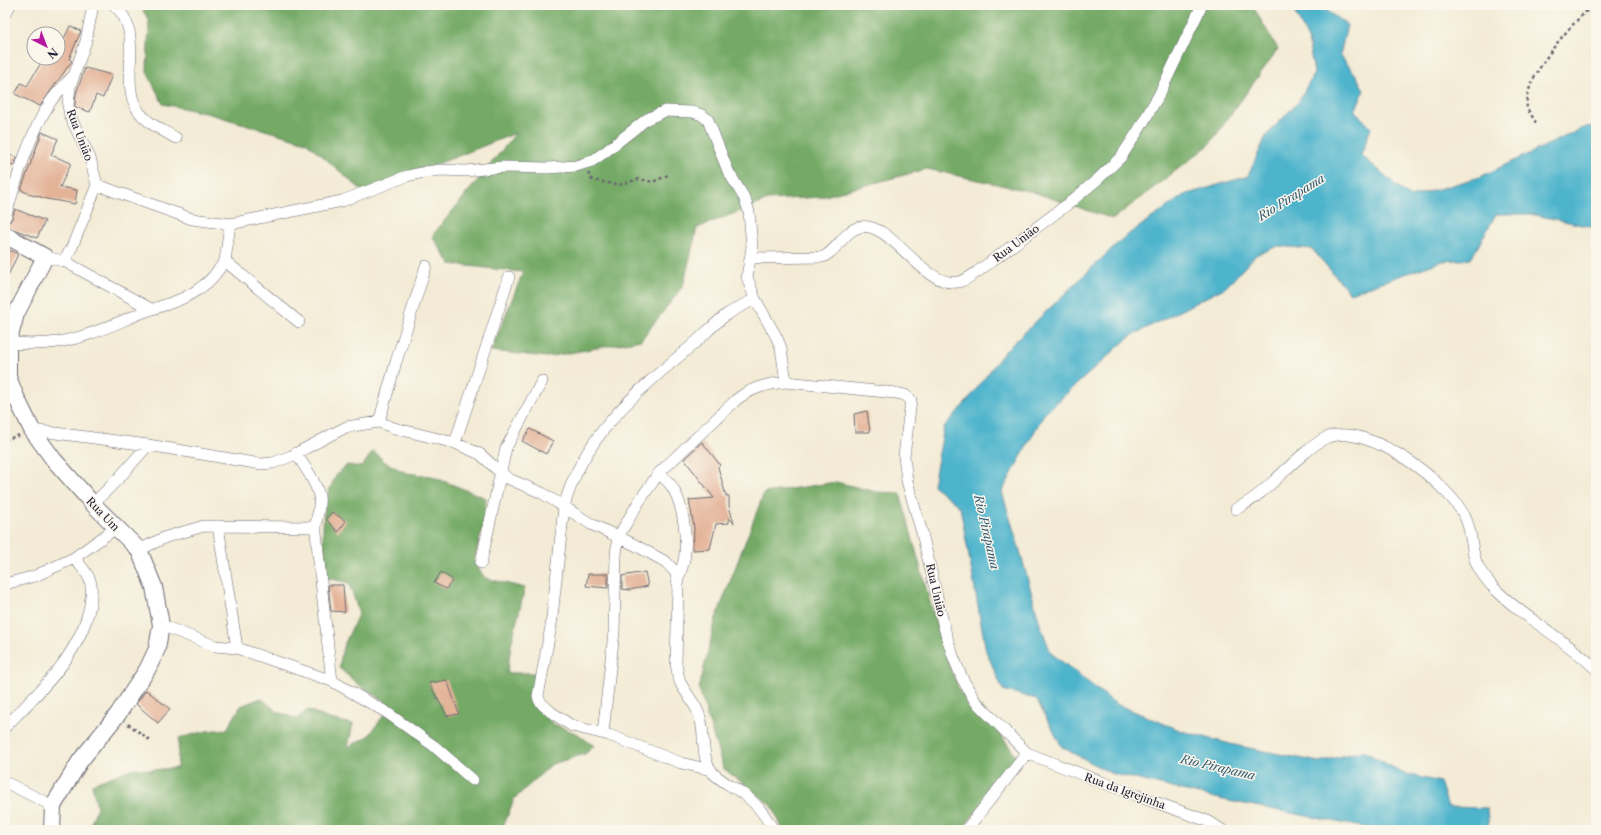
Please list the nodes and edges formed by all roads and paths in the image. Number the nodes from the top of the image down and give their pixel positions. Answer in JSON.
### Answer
{"nodes":[{"id":1,"x":10,"y":5,"type":"edge"},
{"id":2,"x":93,"y":5,"type":"edge"},
{"id":3,"x":114,"y":5,"type":"edge"},
{"id":4,"x":1202,"y":5,"type":"edge"},
{"id":5,"x":1594,"y":5,"type":"edge"},
{"id":6,"x":5,"y":14,"type":"edge"},
{"id":7,"x":73,"y":76,"type":"junction"},
{"id":8,"x":1536,"y":123,"type":"dead end"},
{"id":9,"x":176,"y":138,"type":"dead end"},
{"id":10,"x":583,"y":164,"type":"junction"},
{"id":11,"x":670,"y":174,"type":"dead end"},
{"id":12,"x":97,"y":185,"type":"junction"},
{"id":13,"x":5,"y":217,"type":"edge"},
{"id":14,"x":230,"y":224,"type":"junction"},
{"id":15,"x":5,"y":235,"type":"edge"},
{"id":16,"x":46,"y":257,"type":"junction"},
{"id":17,"x":751,"y":258,"type":"junction"},
{"id":18,"x":64,"y":261,"type":"junction"},
{"id":19,"x":225,"y":261,"type":"junction"},
{"id":20,"x":426,"y":266,"type":"dead end"},
{"id":21,"x":509,"y":277,"type":"dead end"},
{"id":22,"x":755,"y":299,"type":"junction"},
{"id":23,"x":151,"y":309,"type":"junction"},
{"id":24,"x":11,"y":312,"type":"edge"},
{"id":25,"x":299,"y":322,"type":"dead end"},
{"id":26,"x":8,"y":343,"type":"junction"},
{"id":27,"x":542,"y":381,"type":"dead end"},
{"id":28,"x":786,"y":382,"type":"junction"},
{"id":29,"x":379,"y":422,"type":"junction"},
{"id":30,"x":32,"y":430,"type":"junction"},
{"id":31,"x":455,"y":443,"type":"junction"},
{"id":32,"x":148,"y":445,"type":"junction"},
{"id":33,"x":296,"y":453,"type":"junction"},
{"id":34,"x":501,"y":473,"type":"junction"},
{"id":35,"x":659,"y":473,"type":"junction"},
{"id":36,"x":93,"y":504,"type":"junction"},
{"id":37,"x":564,"y":507,"type":"junction"},
{"id":38,"x":1236,"y":509,"type":"dead end"},
{"id":39,"x":218,"y":526,"type":"junction"},
{"id":40,"x":316,"y":527,"type":"junction"},
{"id":41,"x":116,"y":528,"type":"junction"},
{"id":42,"x":618,"y":537,"type":"junction"},
{"id":43,"x":139,"y":550,"type":"junction"},
{"id":44,"x":74,"y":558,"type":"junction"},
{"id":45,"x":481,"y":563,"type":"dead end"},
{"id":46,"x":678,"y":579,"type":"junction"},
{"id":47,"x":5,"y":584,"type":"edge"},
{"id":48,"x":161,"y":626,"type":"junction"},
{"id":49,"x":236,"y":648,"type":"junction"},
{"id":50,"x":1596,"y":669,"type":"edge"},
{"id":51,"x":332,"y":681,"type":"junction"},
{"id":52,"x":116,"y":716,"type":"junction"},
{"id":53,"x":5,"y":727,"type":"edge"},
{"id":54,"x":603,"y":733,"type":"junction"},
{"id":55,"x":150,"y":740,"type":"dead end"},
{"id":56,"x":1027,"y":753,"type":"junction"},
{"id":57,"x":711,"y":770,"type":"junction"},
{"id":58,"x":473,"y":780,"type":"dead end"},
{"id":59,"x":5,"y":782,"type":"edge"},
{"id":60,"x":53,"y":806,"type":"junction"},
{"id":61,"x":52,"y":830,"type":"edge"},
{"id":62,"x":773,"y":830,"type":"edge"},
{"id":63,"x":966,"y":830,"type":"edge"},
{"id":64,"x":1222,"y":830,"type":"edge"}],
"edges":[{"from":1,"to":6,"type":"street"},
{"from":2,"to":7,"type":"street","name":"Rua União"},
{"from":3,"to":9,"type":"street"},
{"from":4,"to":17,"type":"street","name":"Rua União"},
{"from":5,"to":8,"type":"path"},
{"from":7,"to":12,"type":"street","name":"Rua União"},
{"from":7,"to":13,"type":"street"},
{"from":10,"to":11,"type":"path"},
{"from":10,"to":14,"type":"street"},
{"from":10,"to":17,"type":"street"},
{"from":12,"to":14,"type":"street"},
{"from":12,"to":18,"type":"street"},
{"from":14,"to":19,"type":"street"},
{"from":15,"to":16,"type":"street"},
{"from":16,"to":18,"type":"street"},
{"from":16,"to":24,"type":"street","name":"Rua Um"},
{"from":17,"to":22,"type":"street"},
{"from":18,"to":23,"type":"street"},
{"from":19,"to":23,"type":"street"},
{"from":19,"to":25,"type":"street"},
{"from":20,"to":29,"type":"street"},
{"from":21,"to":31,"type":"street"},
{"from":22,"to":28,"type":"street"},
{"from":22,"to":37,"type":"street"},
{"from":23,"to":26,"type":"street"},
{"from":24,"to":26,"type":"street","name":"Rua Um"},
{"from":26,"to":30,"type":"street","name":"Rua Um"},
{"from":27,"to":34,"type":"street"},
{"from":28,"to":35,"type":"street"},
{"from":28,"to":56,"type":"street","name":"Rua União"},
{"from":29,"to":31,"type":"street"},
{"from":29,"to":33,"type":"street"},
{"from":30,"to":32,"type":"street"},
{"from":30,"to":36,"type":"street","name":"Rua Um"},
{"from":31,"to":34,"type":"street"},
{"from":32,"to":33,"type":"street"},
{"from":32,"to":36,"type":"street"},
{"from":33,"to":40,"type":"street"},
{"from":34,"to":37,"type":"street"},
{"from":34,"to":45,"type":"street"},
{"from":35,"to":42,"type":"street"},
{"from":35,"to":46,"type":"street"},
{"from":36,"to":41,"type":"street","name":"Rua Um"},
{"from":37,"to":42,"type":"street"},
{"from":37,"to":54,"type":"street"},
{"from":38,"to":50,"type":"street"},
{"from":39,"to":40,"type":"street"},
{"from":39,"to":43,"type":"street"},
{"from":39,"to":49,"type":"street"},
{"from":40,"to":51,"type":"street"},
{"from":41,"to":43,"type":"street","name":"Rua Um"},
{"from":41,"to":44,"type":"street"},
{"from":42,"to":46,"type":"street"},
{"from":42,"to":54,"type":"street"},
{"from":43,"to":48,"type":"street","name":"Rua Um"},
{"from":44,"to":47,"type":"street"},
{"from":44,"to":53,"type":"street"},
{"from":46,"to":57,"type":"street"},
{"from":48,"to":49,"type":"street"},
{"from":48,"to":52,"type":"street","name":"Rua Um"},
{"from":49,"to":51,"type":"street"},
{"from":51,"to":58,"type":"street"},
{"from":52,"to":55,"type":"path"},
{"from":52,"to":60,"type":"street","name":"Rua Um"},
{"from":54,"to":57,"type":"street"},
{"from":56,"to":63,"type":"street"},
{"from":56,"to":64,"type":"street","name":"Rua da Igrejinha"},
{"from":57,"to":62,"type":"street"},
{"from":59,"to":60,"type":"street"},
{"from":60,"to":61,"type":"street"}]}
